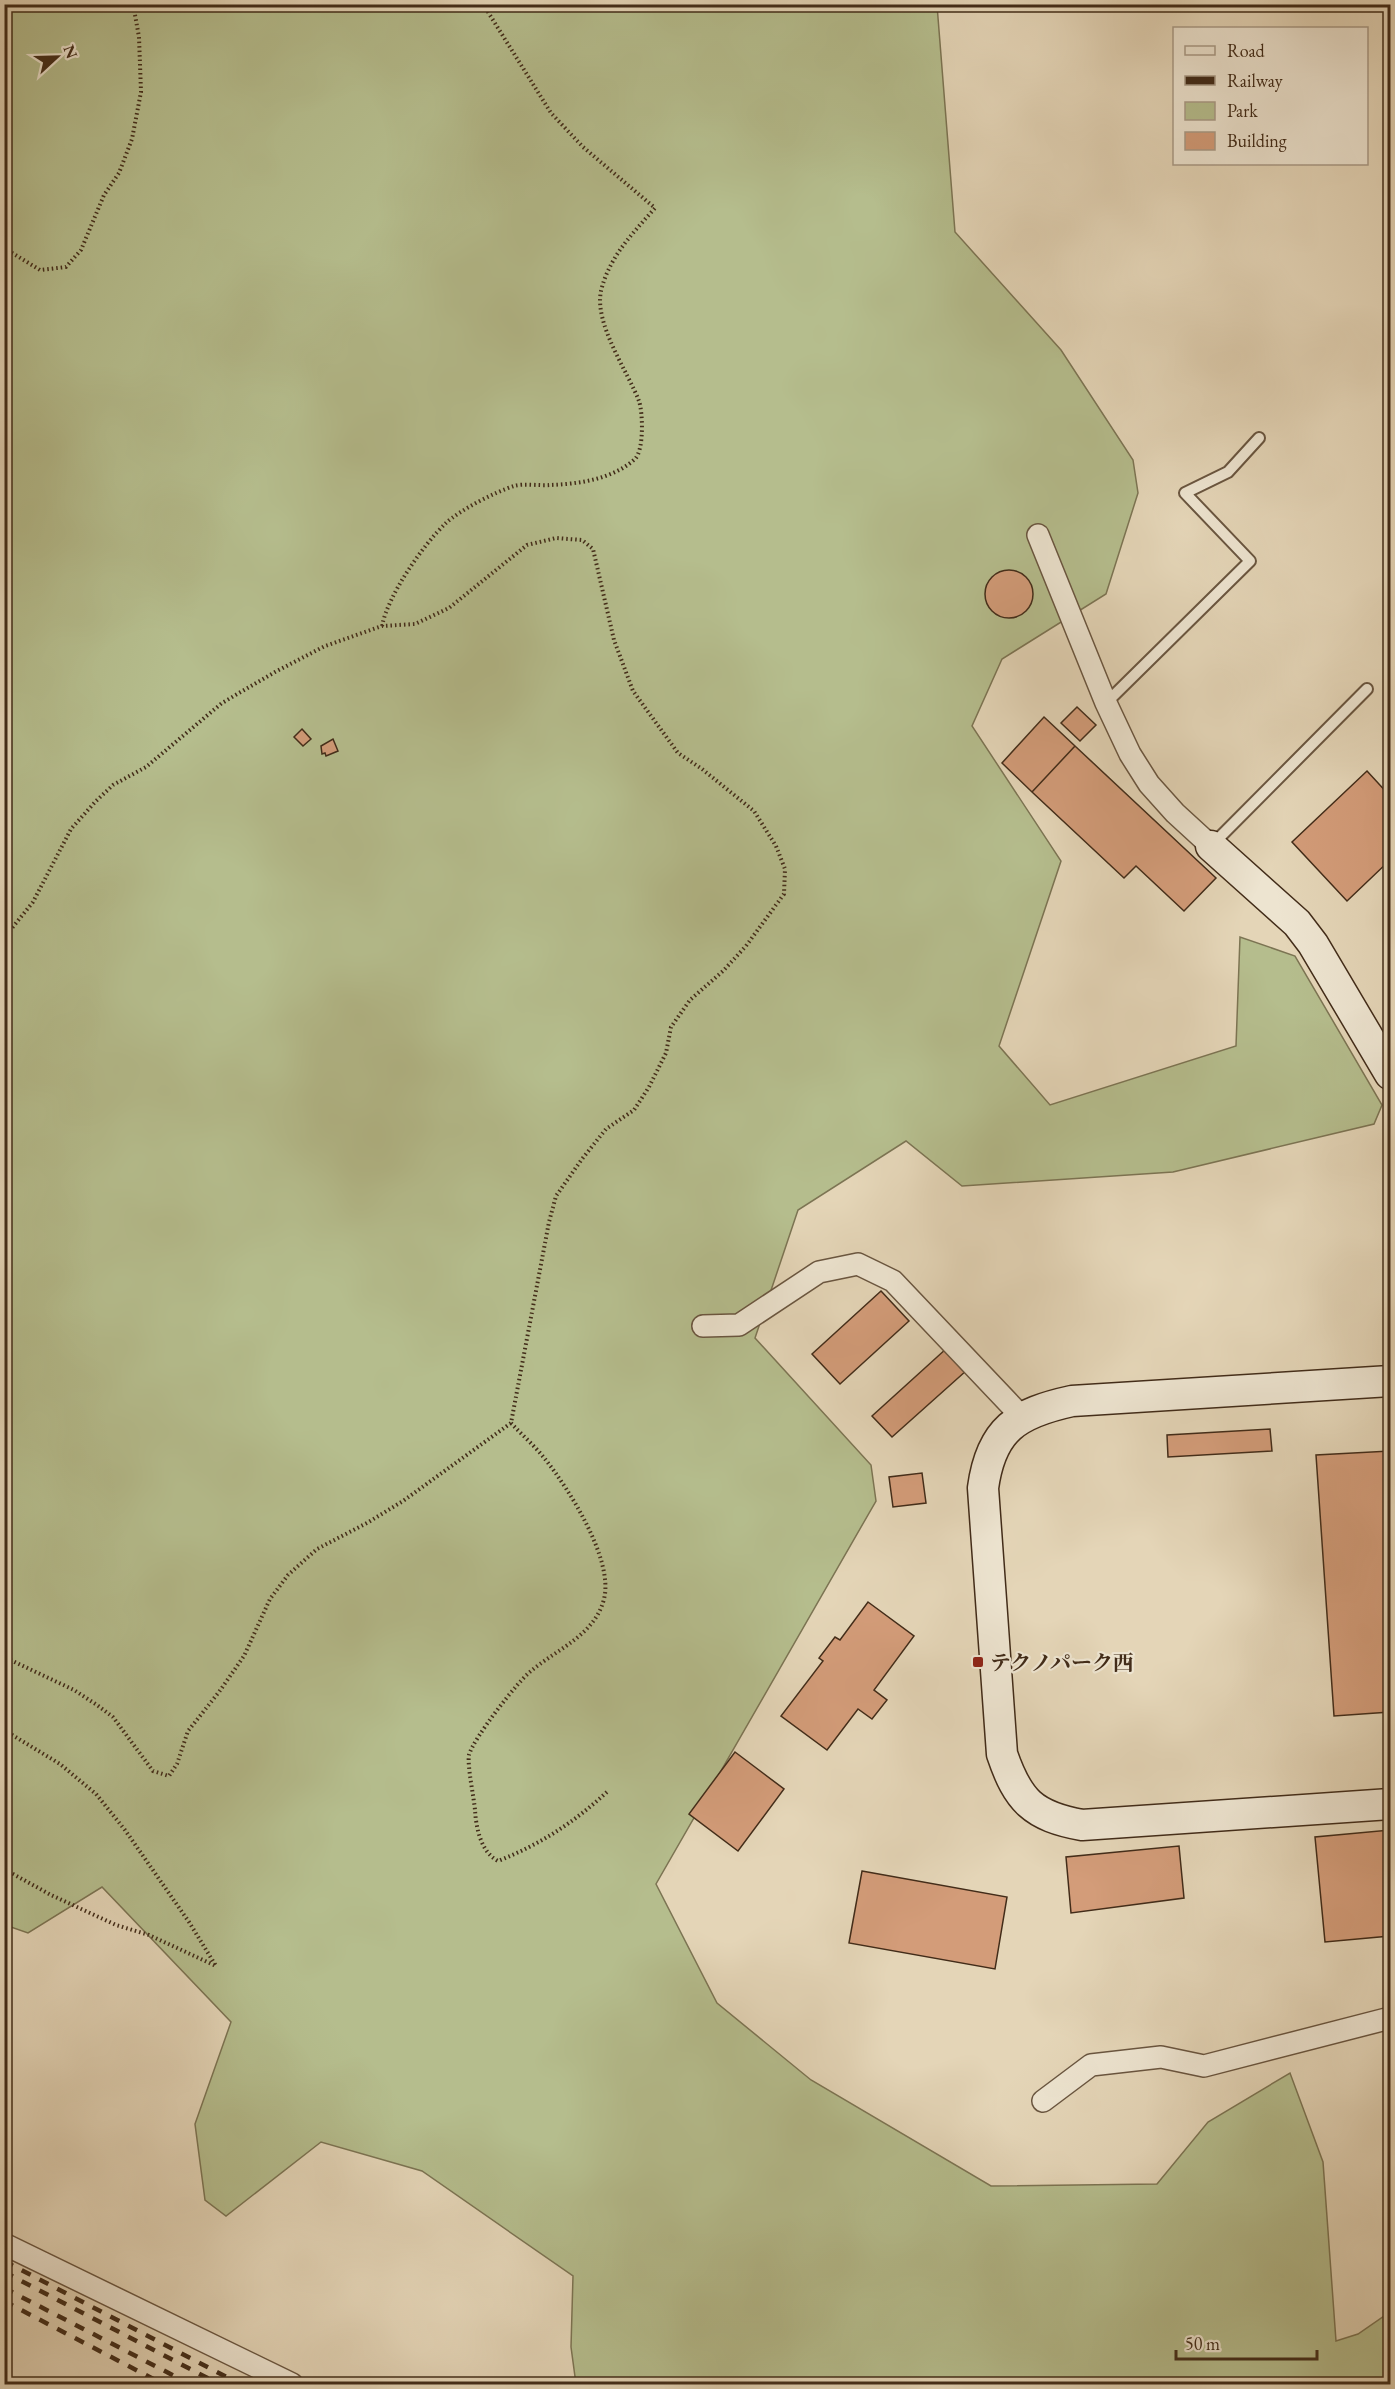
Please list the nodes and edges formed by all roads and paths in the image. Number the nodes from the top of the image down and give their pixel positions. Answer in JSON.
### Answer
{"nodes":[{"id":1,"x":133,"y":4,"type":"edge"},
{"id":2,"x":483,"y":4,"type":"edge"},
{"id":3,"x":4,"y":248,"type":"edge"},
{"id":4,"x":1259,"y":438,"type":"dead end"},
{"id":5,"x":1038,"y":535,"type":"dead end"},
{"id":6,"x":381,"y":626,"type":"junction"},
{"id":7,"x":1367,"y":689,"type":"dead end"},
{"id":8,"x":1106,"y":703,"type":"junction"},
{"id":9,"x":1211,"y":846,"type":"junction"},
{"id":10,"x":4,"y":938,"type":"edge"},
{"id":11,"x":1390,"y":1074,"type":"edge"},
{"id":12,"x":704,"y":1326,"type":"dead end"},
{"id":13,"x":1390,"y":1381,"type":"edge"},
{"id":14,"x":1022,"y":1417,"type":"junction"},
{"id":15,"x":511,"y":1422,"type":"junction"},
{"id":16,"x":4,"y":1657,"type":"edge"},
{"id":17,"x":4,"y":1730,"type":"edge"},
{"id":18,"x":609,"y":1790,"type":"dead end"},
{"id":19,"x":1390,"y":1804,"type":"edge"},
{"id":20,"x":4,"y":1869,"type":"edge"},
{"id":21,"x":1390,"y":2018,"type":"edge"},
{"id":22,"x":1043,"y":2101,"type":"dead end"},
{"id":23,"x":4,"y":2244,"type":"edge"},
{"id":24,"x":292,"y":2385,"type":"edge"}],
"edges":[{"from":1,"to":3,"type":"path"},
{"from":2,"to":6,"type":"path"},
{"from":4,"to":8,"type":"lane"},
{"from":5,"to":8,"type":"street"},
{"from":6,"to":10,"type":"path"},
{"from":6,"to":15,"type":"path"},
{"from":7,"to":9,"type":"lane"},
{"from":8,"to":9,"type":"street"},
{"from":9,"to":11,"type":"street"},
{"from":12,"to":14,"type":"street"},
{"from":13,"to":14,"type":"street"},
{"from":14,"to":19,"type":"street"},
{"from":15,"to":16,"type":"path"},
{"from":15,"to":18,"type":"path"},
{"from":17,"to":20,"type":"path"},
{"from":21,"to":22,"type":"street"},
{"from":23,"to":24,"type":"street"}]}
